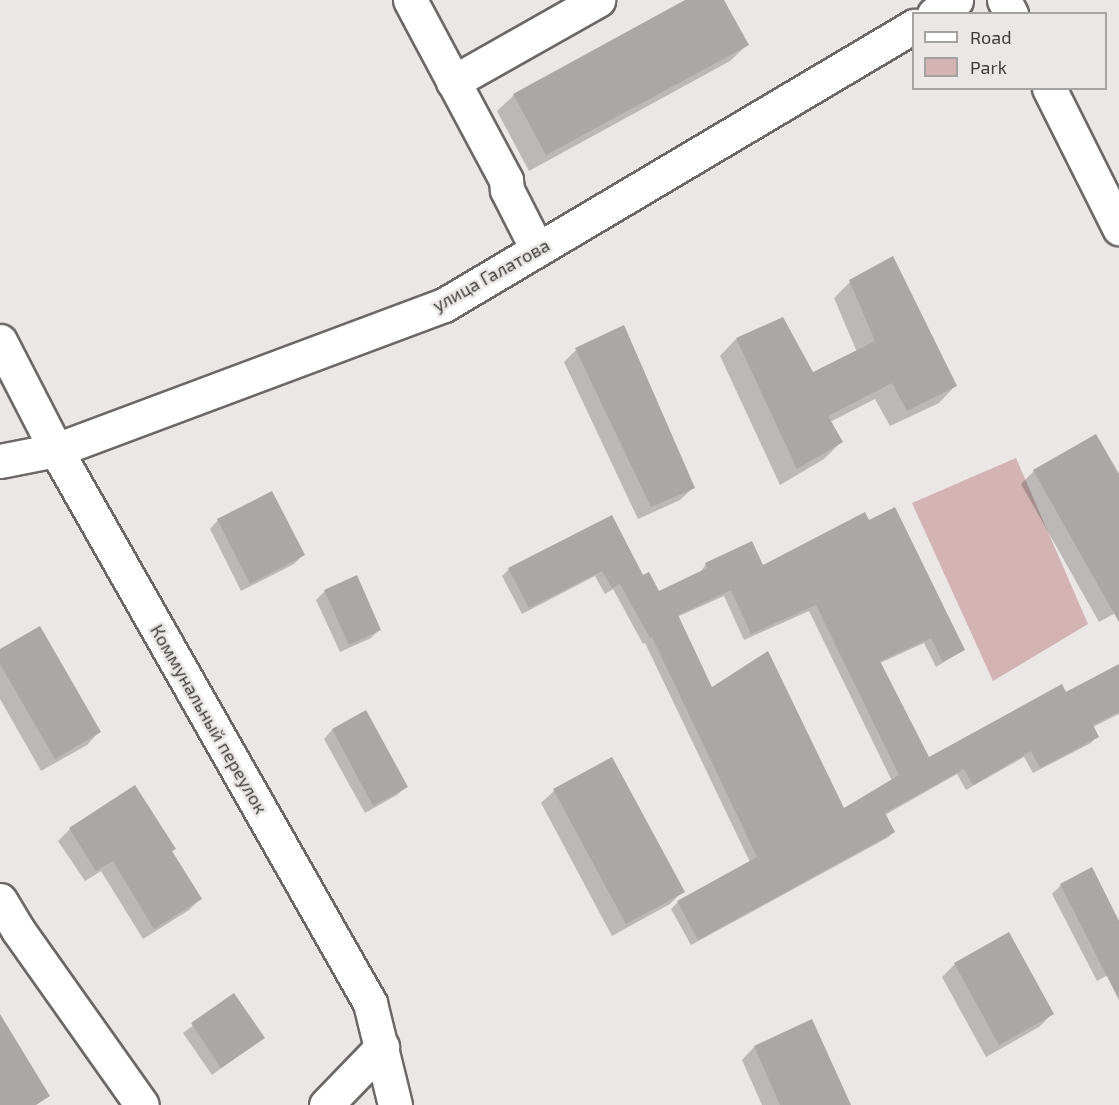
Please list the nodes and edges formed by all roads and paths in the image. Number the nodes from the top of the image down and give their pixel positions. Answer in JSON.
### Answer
{"nodes":[{"id":1,"x":410,"y":0,"type":"edge"},
{"id":2,"x":598,"y":0,"type":"edge"},
{"id":3,"x":956,"y":0,"type":"edge"},
{"id":4,"x":937,"y":12,"type":"edge"},
{"id":5,"x":912,"y":27,"type":"edge"},
{"id":6,"x":453,"y":82,"type":"junction"},
{"id":7,"x":1050,"y":90,"type":"edge"},
{"id":8,"x":1119,"y":228,"type":"edge"},
{"id":9,"x":537,"y":249,"type":"junction"},
{"id":10,"x":0,"y":341,"type":"edge"},
{"id":11,"x":56,"y":450,"type":"junction"},
{"id":12,"x":0,"y":461,"type":"edge"},
{"id":13,"x":0,"y":900,"type":"edge"},
{"id":14,"x":382,"y":1047,"type":"junction"},
{"id":15,"x":142,"y":1105,"type":"edge"},
{"id":16,"x":326,"y":1105,"type":"edge"},
{"id":17,"x":395,"y":1105,"type":"edge"}],
"edges":[{"from":1,"to":6,"type":"street"},
{"from":2,"to":6,"type":"street"},
{"from":3,"to":4,"type":"street"},
{"from":5,"to":9,"type":"street","name":"улица Галатова"},
{"from":6,"to":9,"type":"street"},
{"from":7,"to":8,"type":"street"},
{"from":9,"to":11,"type":"street","name":"улица Галатова"},
{"from":10,"to":11,"type":"street","name":"Коммунальный переулок"},
{"from":11,"to":12,"type":"street","name":"улица Галатова"},
{"from":11,"to":14,"type":"street","name":"Коммунальный переулок"},
{"from":13,"to":15,"type":"street"},
{"from":14,"to":16,"type":"street"},
{"from":14,"to":17,"type":"street","name":"Коммунальный переулок"}]}
